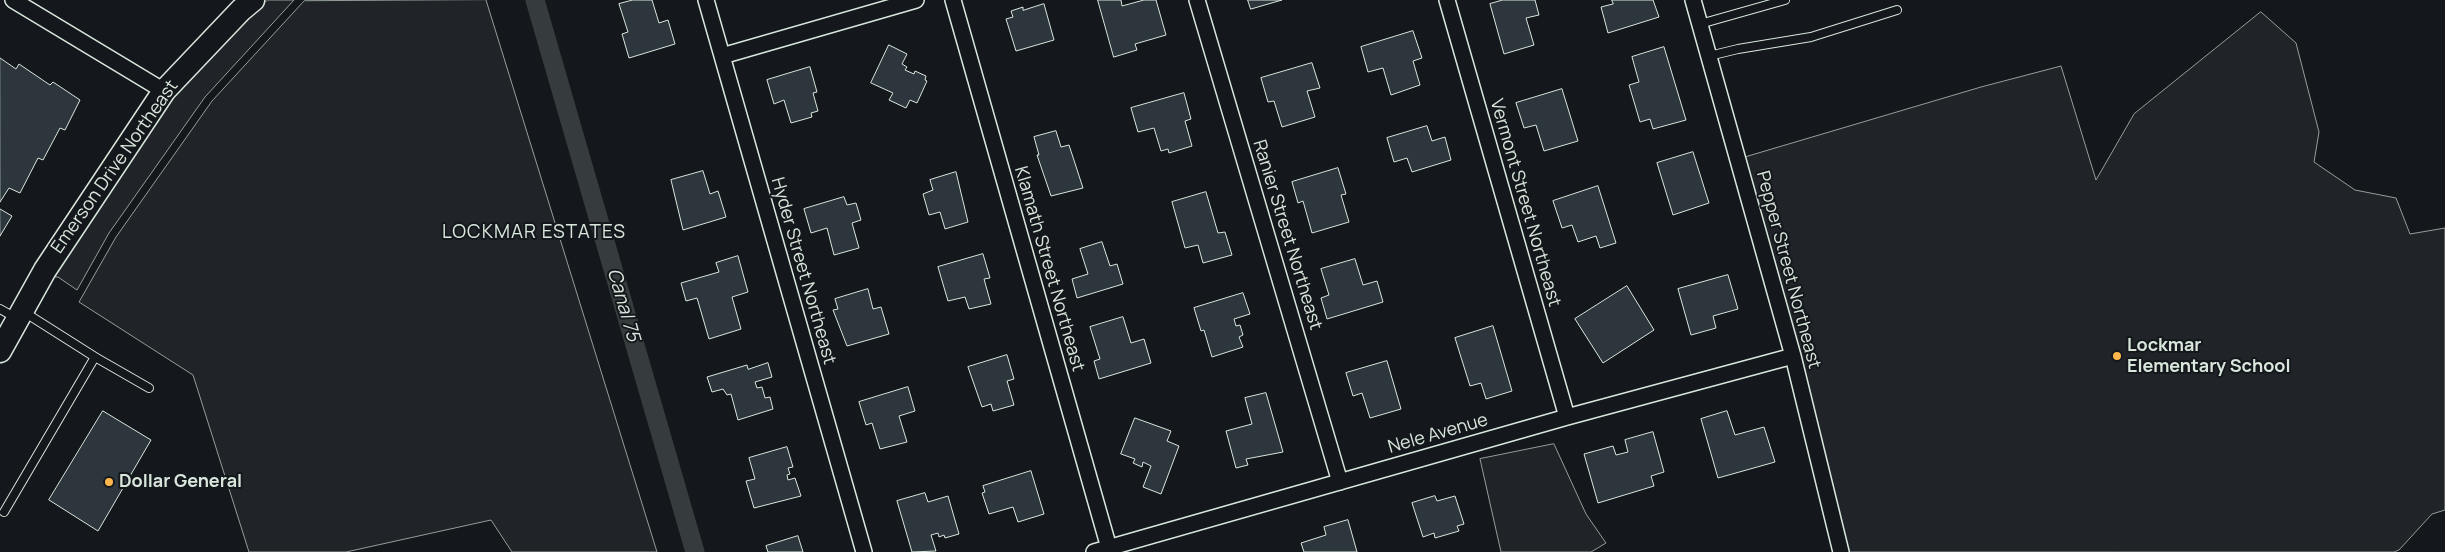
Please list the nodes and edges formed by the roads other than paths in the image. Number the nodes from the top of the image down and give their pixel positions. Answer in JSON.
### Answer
{"nodes":[{"id":1,"x":13,"y":0,"type":"edge"},
{"id":2,"x":253,"y":0,"type":"edge"},
{"id":3,"x":706,"y":0,"type":"edge"},
{"id":4,"x":916,"y":0,"type":"edge"},
{"id":5,"x":953,"y":0,"type":"edge"},
{"id":6,"x":1197,"y":0,"type":"edge"},
{"id":7,"x":1447,"y":0,"type":"edge"},
{"id":8,"x":1693,"y":0,"type":"edge"},
{"id":9,"x":1785,"y":0,"type":"edge"},
{"id":10,"x":1897,"y":10,"type":"dead end"},
{"id":11,"x":1700,"y":24,"type":"junction"},
{"id":12,"x":722,"y":56,"type":"junction"},
{"id":13,"x":1709,"y":56,"type":"junction"},
{"id":14,"x":164,"y":91,"type":"junction"},
{"id":15,"x":13,"y":313,"type":"edge"},
{"id":16,"x":0,"y":351,"type":"edge"},
{"id":17,"x":1793,"y":356,"type":"junction"},
{"id":18,"x":95,"y":357,"type":"junction"},
{"id":19,"x":150,"y":388,"type":"dead end"},
{"id":20,"x":1567,"y":417,"type":"junction"},
{"id":21,"x":1340,"y":482,"type":"junction"},
{"id":22,"x":4,"y":512,"type":"dead end"},
{"id":23,"x":1102,"y":550,"type":"edge"},
{"id":24,"x":864,"y":552,"type":"edge"},
{"id":25,"x":1841,"y":552,"type":"edge"}],
"edges":[{"from":1,"to":14,"type":"street"},
{"from":2,"to":14,"type":"street","name":"Emerson Drive Northeast"},
{"from":3,"to":12,"type":"street","name":"Hyder Street Northeast"},
{"from":4,"to":12,"type":"street"},
{"from":5,"to":23,"type":"street","name":"Klamath Street Northeast"},
{"from":6,"to":21,"type":"street","name":"Ranier Street Northeast"},
{"from":7,"to":20,"type":"street","name":"Vermont Street Northeast"},
{"from":8,"to":11,"type":"street","name":"Pepper Street Northeast"},
{"from":9,"to":11,"type":"lane"},
{"from":10,"to":13,"type":"lane"},
{"from":11,"to":13,"type":"street","name":"Pepper Street Northeast"},
{"from":12,"to":24,"type":"street","name":"Hyder Street Northeast"},
{"from":13,"to":17,"type":"street","name":"Pepper Street Northeast"},
{"from":14,"to":15,"type":"street","name":"Emerson Drive Northeast"},
{"from":15,"to":16,"type":"street","name":"Emerson Drive Northeast"},
{"from":15,"to":18,"type":"lane"},
{"from":17,"to":20,"type":"street","name":"Nele Avenue"},
{"from":17,"to":25,"type":"street","name":"Pepper Street Northeast"},
{"from":18,"to":19,"type":"lane"},
{"from":18,"to":22,"type":"lane"},
{"from":20,"to":21,"type":"street","name":"Nele Avenue"},
{"from":21,"to":23,"type":"street","name":"Nele Avenue"}]}
